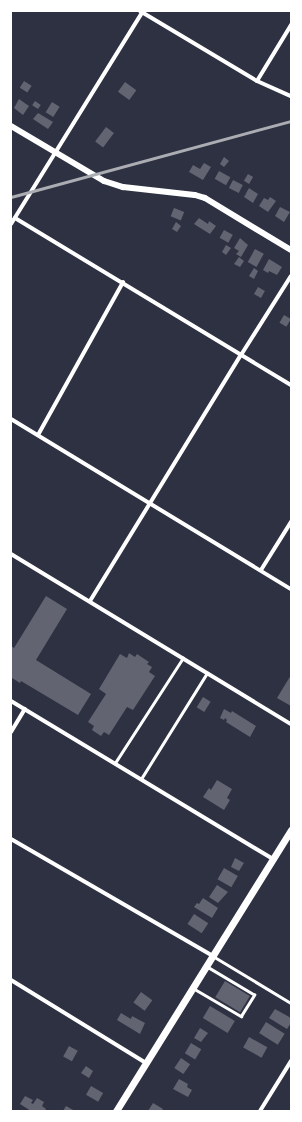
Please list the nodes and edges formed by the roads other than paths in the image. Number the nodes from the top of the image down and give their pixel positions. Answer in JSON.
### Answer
{"nodes":[{"id":1,"x":142,"y":12,"type":"edge"},
{"id":2,"x":291,"y":25,"type":"edge"},
{"id":3,"x":257,"y":81,"type":"junction"},
{"id":4,"x":291,"y":96,"type":"edge"},
{"id":5,"x":11,"y":126,"type":"edge"},
{"id":6,"x":55,"y":153,"type":"junction"},
{"id":7,"x":15,"y":218,"type":"junction"},
{"id":8,"x":11,"y":224,"type":"edge"},
{"id":9,"x":291,"y":250,"type":"edge"},
{"id":10,"x":291,"y":276,"type":"edge"},
{"id":11,"x":123,"y":282,"type":"junction"},
{"id":12,"x":240,"y":355,"type":"junction"},
{"id":13,"x":291,"y":385,"type":"edge"},
{"id":14,"x":11,"y":419,"type":"edge"},
{"id":15,"x":38,"y":435,"type":"junction"},
{"id":16,"x":151,"y":504,"type":"junction"},
{"id":17,"x":291,"y":522,"type":"edge"},
{"id":18,"x":11,"y":554,"type":"edge"},
{"id":19,"x":261,"y":570,"type":"junction"},
{"id":20,"x":291,"y":589,"type":"edge"},
{"id":21,"x":90,"y":601,"type":"junction"},
{"id":22,"x":183,"y":658,"type":"junction"},
{"id":23,"x":207,"y":672,"type":"junction"},
{"id":24,"x":11,"y":701,"type":"edge"},
{"id":25,"x":25,"y":709,"type":"junction"},
{"id":26,"x":291,"y":724,"type":"edge"},
{"id":27,"x":11,"y":732,"type":"edge"},
{"id":28,"x":115,"y":763,"type":"junction"},
{"id":29,"x":141,"y":779,"type":"junction"},
{"id":30,"x":291,"y":830,"type":"edge"},
{"id":31,"x":11,"y":839,"type":"edge"},
{"id":32,"x":273,"y":859,"type":"junction"},
{"id":33,"x":213,"y":956,"type":"junction"},
{"id":34,"x":206,"y":966,"type":"junction"},
{"id":35,"x":11,"y":980,"type":"edge"},
{"id":36,"x":193,"y":988,"type":"junction"},
{"id":37,"x":291,"y":1003,"type":"edge"},
{"id":38,"x":291,"y":1061,"type":"edge"},
{"id":39,"x":146,"y":1063,"type":"junction"},
{"id":40,"x":116,"y":1111,"type":"edge"},
{"id":41,"x":260,"y":1111,"type":"edge"}],
"edges":[{"from":1,"to":3,"type":"street"},
{"from":1,"to":6,"type":"street"},
{"from":2,"to":3,"type":"street"},
{"from":3,"to":4,"type":"street"},
{"from":5,"to":6,"type":"street"},
{"from":6,"to":7,"type":"street"},
{"from":6,"to":9,"type":"street"},
{"from":7,"to":8,"type":"street"},
{"from":7,"to":11,"type":"street"},
{"from":10,"to":12,"type":"street"},
{"from":11,"to":12,"type":"street"},
{"from":11,"to":15,"type":"street"},
{"from":12,"to":13,"type":"street"},
{"from":12,"to":16,"type":"street"},
{"from":14,"to":15,"type":"street"},
{"from":15,"to":16,"type":"street"},
{"from":16,"to":19,"type":"street"},
{"from":16,"to":21,"type":"street"},
{"from":17,"to":19,"type":"street"},
{"from":18,"to":21,"type":"street"},
{"from":19,"to":20,"type":"street"},
{"from":21,"to":22,"type":"street"},
{"from":22,"to":23,"type":"street"},
{"from":22,"to":28,"type":"lane"},
{"from":23,"to":26,"type":"street"},
{"from":23,"to":29,"type":"lane"},
{"from":24,"to":25,"type":"street"},
{"from":25,"to":27,"type":"street"},
{"from":25,"to":28,"type":"street"},
{"from":28,"to":29,"type":"street"},
{"from":29,"to":32,"type":"street"},
{"from":30,"to":32,"type":"main road"},
{"from":31,"to":33,"type":"street"},
{"from":32,"to":33,"type":"main road"},
{"from":33,"to":34,"type":"main road"},
{"from":33,"to":37,"type":"lane"},
{"from":34,"to":36,"type":"main road"},
{"from":34,"to":36,"type":"lane"},
{"from":35,"to":39,"type":"street"},
{"from":36,"to":39,"type":"main road"},
{"from":38,"to":41,"type":"street"},
{"from":39,"to":40,"type":"main road"}]}
